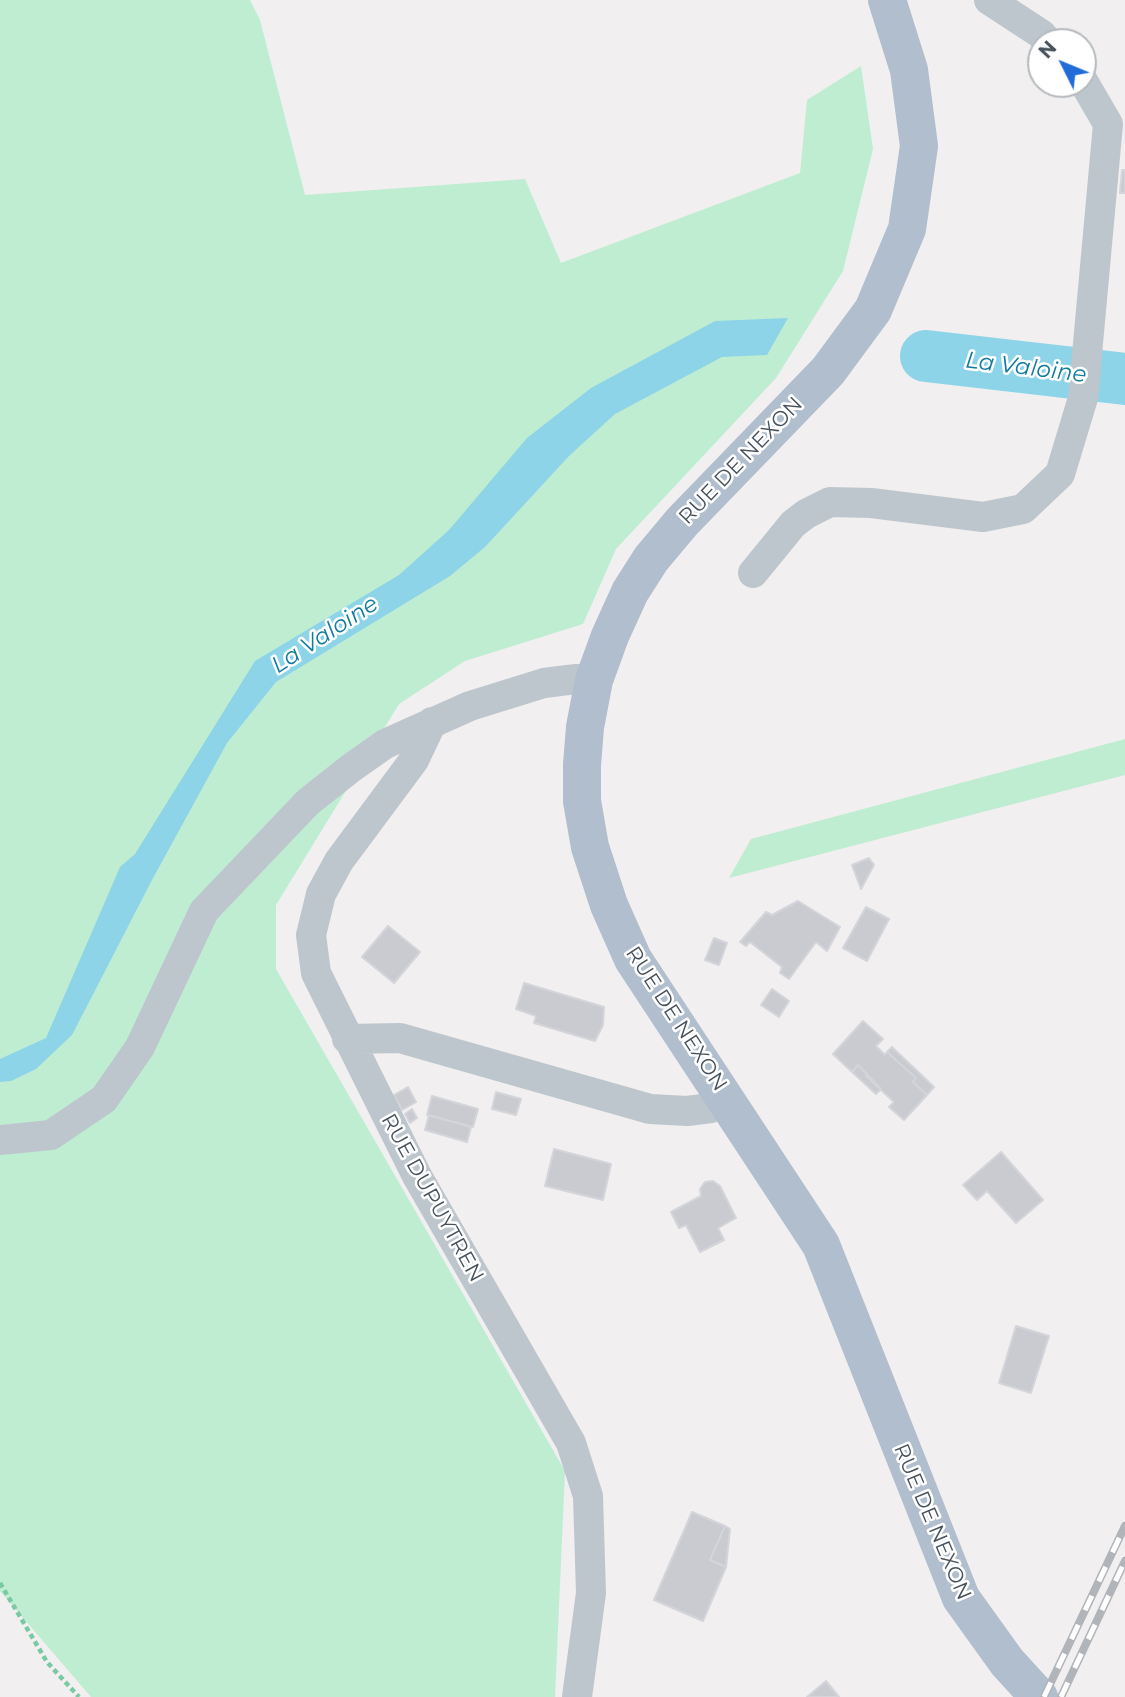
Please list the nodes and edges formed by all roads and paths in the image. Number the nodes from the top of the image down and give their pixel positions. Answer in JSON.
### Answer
{"nodes":[{"id":1,"x":887,"y":0,"type":"edge"},
{"id":2,"x":989,"y":0,"type":"edge"},
{"id":3,"x":1032,"y":28,"type":"edge"},
{"id":4,"x":1093,"y":98,"type":"edge"},
{"id":5,"x":753,"y":573,"type":"dead end"},
{"id":6,"x":594,"y":680,"type":"junction"},
{"id":7,"x":432,"y":722,"type":"junction"},
{"id":8,"x":347,"y":1038,"type":"junction"},
{"id":9,"x":727,"y":1099,"type":"junction"},
{"id":10,"x":0,"y":1140,"type":"edge"},
{"id":11,"x":0,"y":1583,"type":"edge"},
{"id":12,"x":79,"y":1697,"type":"edge"},
{"id":13,"x":577,"y":1697,"type":"edge"},
{"id":14,"x":1039,"y":1697,"type":"edge"}],
"edges":[{"from":1,"to":6,"type":"main road","name":"RUE DE NEXON"},
{"from":2,"to":3,"type":"street"},
{"from":4,"to":5,"type":"street"},
{"from":6,"to":7,"type":"street"},
{"from":6,"to":9,"type":"main road","name":"RUE DE NEXON"},
{"from":7,"to":8,"type":"street","name":"RUE DUPUYTREN"},
{"from":7,"to":10,"type":"street"},
{"from":8,"to":9,"type":"street"},
{"from":8,"to":13,"type":"street","name":"RUE DUPUYTREN"},
{"from":9,"to":14,"type":"main road","name":"RUE DE NEXON"},
{"from":11,"to":12,"type":"path"}]}
